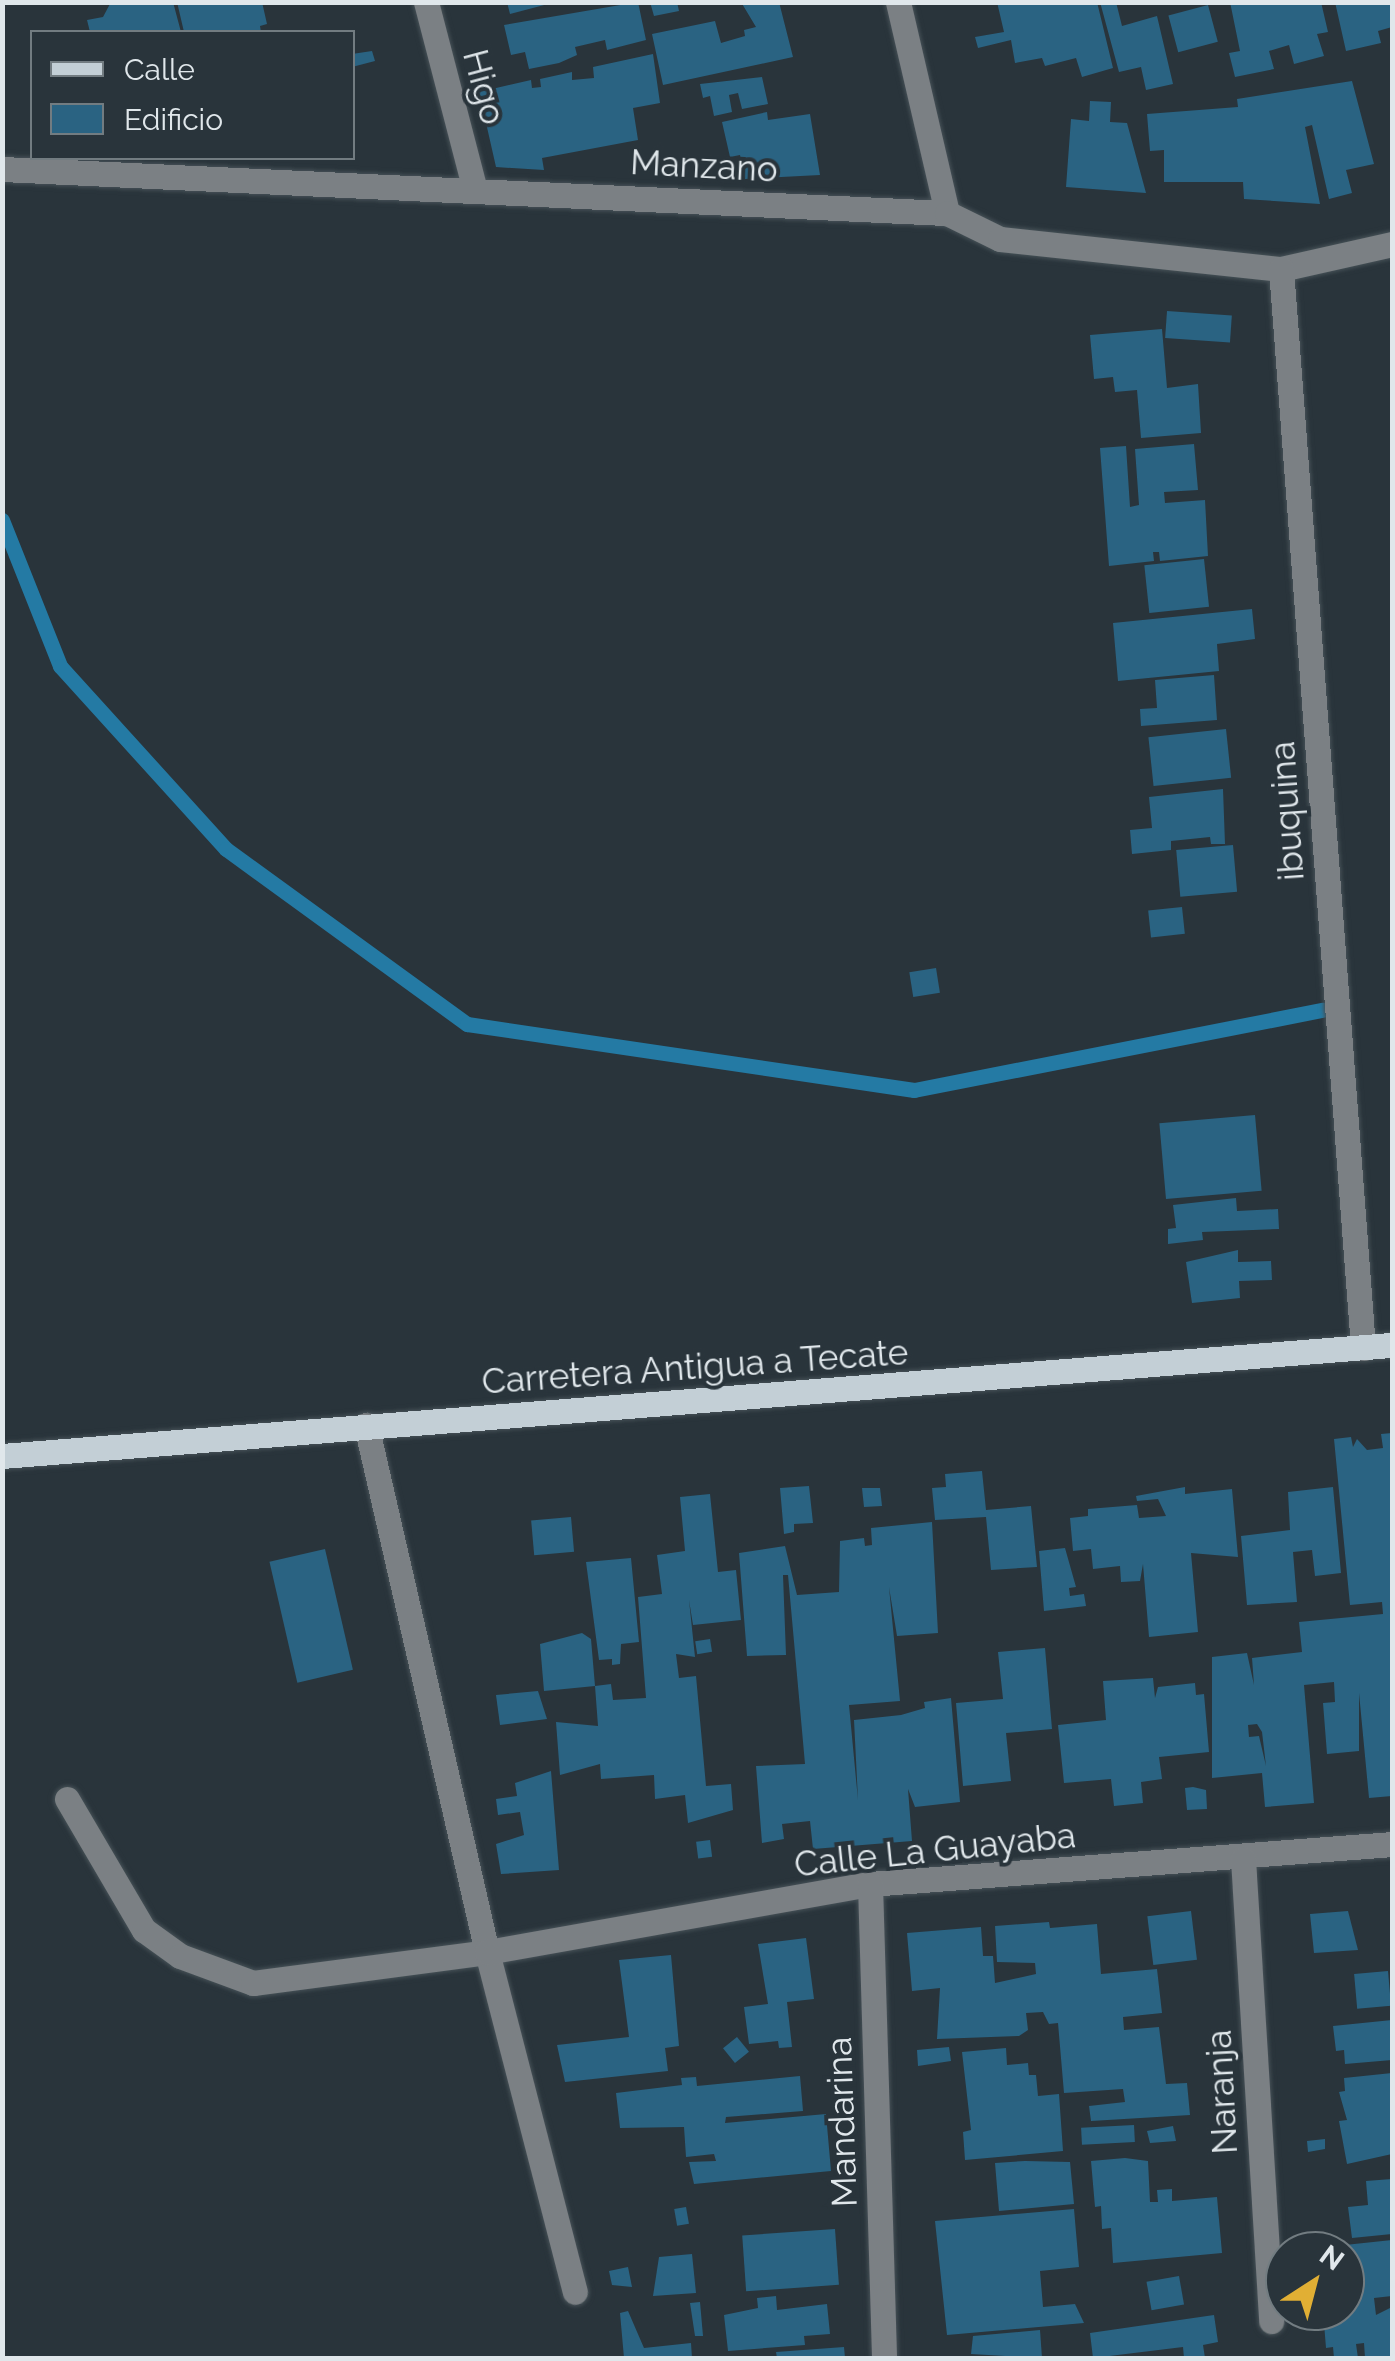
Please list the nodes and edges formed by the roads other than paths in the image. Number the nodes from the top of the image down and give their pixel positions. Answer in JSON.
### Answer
{"nodes":[{"id":1,"x":426,"y":2,"type":"edge"},
{"id":2,"x":898,"y":2,"type":"edge"},
{"id":3,"x":2,"y":169,"type":"edge"},
{"id":4,"x":474,"y":190,"type":"junction"},
{"id":5,"x":947,"y":213,"type":"junction"},
{"id":6,"x":1392,"y":244,"type":"edge"},
{"id":7,"x":1282,"y":269,"type":"junction"},
{"id":8,"x":1392,"y":1345,"type":"edge"},
{"id":9,"x":1363,"y":1348,"type":"junction"},
{"id":10,"x":366,"y":1424,"type":"junction"},
{"id":11,"x":2,"y":1456,"type":"edge"},
{"id":12,"x":67,"y":1799,"type":"dead end"},
{"id":13,"x":1392,"y":1844,"type":"edge"},
{"id":14,"x":1244,"y":1860,"type":"junction"},
{"id":15,"x":870,"y":1884,"type":"junction"},
{"id":16,"x":487,"y":1952,"type":"junction"},
{"id":17,"x":1266,"y":2231,"type":"edge"},
{"id":18,"x":574,"y":2292,"type":"dead end"},
{"id":19,"x":884,"y":2358,"type":"edge"}],
"edges":[{"from":1,"to":4,"type":"street","name":"Higo"},
{"from":2,"to":5,"type":"street"},
{"from":3,"to":4,"type":"street","name":"Manzano"},
{"from":4,"to":5,"type":"street","name":"Manzano"},
{"from":5,"to":7,"type":"street","name":"Manzano"},
{"from":6,"to":7,"type":"street","name":"Manzano"},
{"from":7,"to":9,"type":"street","name":"ibuquina"},
{"from":8,"to":9,"type":"main road","name":"Carretera Antigua a Tecate"},
{"from":9,"to":10,"type":"main road","name":"Carretera Antigua a Tecate"},
{"from":10,"to":11,"type":"main road","name":"Carretera Antigua a Tecate"},
{"from":10,"to":16,"type":"street"},
{"from":12,"to":16,"type":"street","name":"Calle La Guayaba"},
{"from":13,"to":14,"type":"street","name":"Calle La Guayaba"},
{"from":14,"to":15,"type":"street","name":"Calle La Guayaba"},
{"from":14,"to":17,"type":"street","name":"Naranja"},
{"from":15,"to":16,"type":"street","name":"Calle La Guayaba"},
{"from":15,"to":19,"type":"street","name":"Mandarina"},
{"from":16,"to":18,"type":"street"}]}
